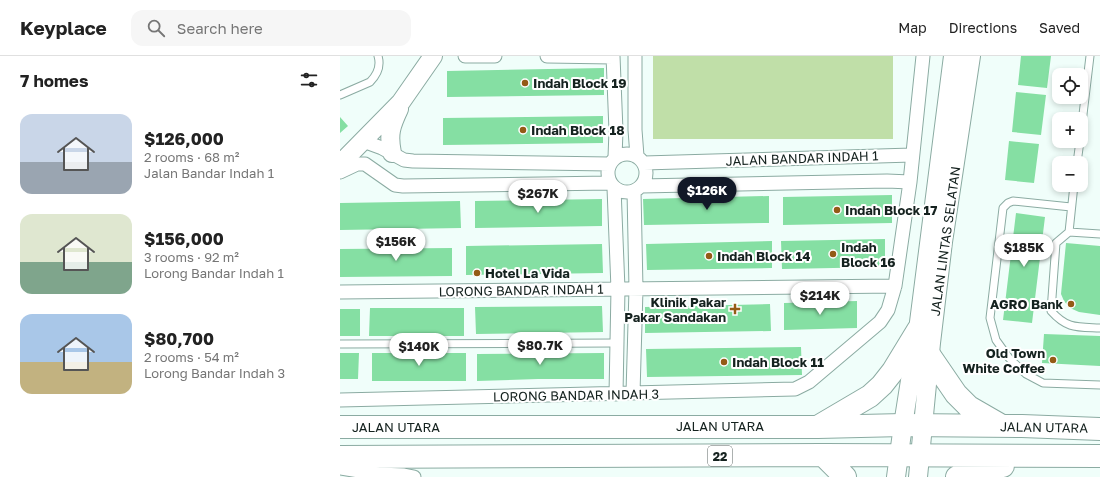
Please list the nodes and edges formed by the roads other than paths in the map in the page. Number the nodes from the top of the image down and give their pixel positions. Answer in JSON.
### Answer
{"nodes":[{"id":1,"x":378,"y":56,"type":"edge"},
{"id":2,"x":433,"y":56,"type":"edge"},
{"id":3,"x":465,"y":56,"type":"edge"},
{"id":4,"x":496,"y":56,"type":"edge"},
{"id":5,"x":547,"y":56,"type":"edge"},
{"id":6,"x":613,"y":56,"type":"edge"},
{"id":7,"x":634,"y":56,"type":"edge"},
{"id":8,"x":923,"y":56,"type":"edge"},
{"id":9,"x":953,"y":56,"type":"edge"},
{"id":10,"x":971,"y":56,"type":"edge"},
{"id":11,"x":1090,"y":56,"type":"edge"},
{"id":12,"x":340,"y":95,"type":"edge"},
{"id":13,"x":401,"y":102,"type":"junction"},
{"id":14,"x":1083,"y":112,"type":"edge"},
{"id":15,"x":363,"y":141,"type":"junction"},
{"id":16,"x":387,"y":151,"type":"junction"},
{"id":17,"x":912,"y":155,"type":"junction"},
{"id":18,"x":612,"y":160,"type":"junction"},
{"id":19,"x":640,"y":160,"type":"junction"},
{"id":20,"x":340,"y":164,"type":"edge"},
{"id":21,"x":370,"y":166,"type":"junction"},
{"id":22,"x":340,"y":172,"type":"edge"},
{"id":23,"x":910,"y":182,"type":"junction"},
{"id":24,"x":612,"y":185,"type":"junction"},
{"id":25,"x":638,"y":188,"type":"junction"},
{"id":26,"x":1073,"y":192,"type":"edge"},
{"id":27,"x":1072,"y":207,"type":"junction"},
{"id":28,"x":1069,"y":232,"type":"junction"},
{"id":29,"x":1100,"y":234,"type":"edge"},
{"id":30,"x":895,"y":286,"type":"junction"},
{"id":31,"x":618,"y":289,"type":"junction"},
{"id":32,"x":636,"y":289,"type":"junction"},
{"id":33,"x":340,"y":292,"type":"edge"},
{"id":34,"x":1100,"y":328,"type":"edge"},
{"id":35,"x":918,"y":330,"type":"junction"},
{"id":36,"x":616,"y":343,"type":"junction"},
{"id":37,"x":340,"y":344,"type":"edge"},
{"id":38,"x":930,"y":356,"type":"junction"},
{"id":39,"x":1100,"y":385,"type":"edge"},
{"id":40,"x":633,"y":393,"type":"junction"},
{"id":41,"x":616,"y":394,"type":"junction"},
{"id":42,"x":340,"y":400,"type":"edge"},
{"id":43,"x":913,"y":426,"type":"junction"},
{"id":44,"x":1003,"y":426,"type":"junction"},
{"id":45,"x":340,"y":427,"type":"edge"},
{"id":46,"x":818,"y":427,"type":"junction"},
{"id":47,"x":1100,"y":429,"type":"edge"},
{"id":48,"x":823,"y":455,"type":"junction"},
{"id":49,"x":910,"y":456,"type":"junction"},
{"id":50,"x":1092,"y":456,"type":"edge"},
{"id":51,"x":340,"y":457,"type":"edge"},
{"id":52,"x":340,"y":468,"type":"edge"},
{"id":53,"x":414,"y":477,"type":"edge"},
{"id":54,"x":845,"y":477,"type":"edge"},
{"id":55,"x":896,"y":477,"type":"edge"},
{"id":56,"x":918,"y":477,"type":"edge"},
{"id":57,"x":957,"y":477,"type":"edge"}],
"edges":[{"from":1,"to":12,"type":"lane"},
{"from":2,"to":13,"type":"main road"},
{"from":3,"to":4,"type":"street"},
{"from":5,"to":6,"type":"street"},
{"from":6,"to":18,"type":"street"},
{"from":7,"to":19,"type":"street"},
{"from":8,"to":17,"type":"street","name":"LORONG BANDAR INDAH 3"},
{"from":9,"to":35,"type":"main road","name":"JALAN LINTAS SELATAN"},
{"from":10,"to":38,"type":"main road","name":"JALAN LINTAS SELATAN"},
{"from":11,"to":14,"type":"lane"},
{"from":13,"to":15,"type":"main road"},
{"from":13,"to":16,"type":"main road"},
{"from":15,"to":16,"type":"street"},
{"from":15,"to":20,"type":"main road"},
{"from":16,"to":18,"type":"street"},
{"from":16,"to":21,"type":"street"},
{"from":17,"to":19,"type":"street","name":"JALAN BANDAR INDAH 1"},
{"from":17,"to":23,"type":"street","name":"LORONG BANDAR INDAH 3"},
{"from":18,"to":19,"type":"street"},
{"from":18,"to":24,"type":"street"},
{"from":19,"to":25,"type":"street"},
{"from":21,"to":22,"type":"street"},
{"from":21,"to":24,"type":"street"},
{"from":23,"to":25,"type":"street","name":"JALAN BANDAR INDAH 1"},
{"from":23,"to":30,"type":"street","name":"LORONG BANDAR INDAH 3"},
{"from":24,"to":25,"type":"street"},
{"from":24,"to":31,"type":"street"},
{"from":25,"to":32,"type":"street"},
{"from":26,"to":27,"type":"lane"},
{"from":27,"to":28,"type":"lane"},
{"from":27,"to":39,"type":"lane"},
{"from":28,"to":29,"type":"lane"},
{"from":28,"to":34,"type":"lane"},
{"from":30,"to":32,"type":"street","name":"LORONG BANDAR INDAH 1"},
{"from":30,"to":40,"type":"street","name":"LORONG BANDAR INDAH 3"},
{"from":31,"to":32,"type":"street","name":"LORONG BANDAR INDAH 1"},
{"from":31,"to":33,"type":"street","name":"LORONG BANDAR INDAH 1"},
{"from":31,"to":36,"type":"street"},
{"from":32,"to":40,"type":"street"},
{"from":35,"to":43,"type":"main road","name":"JALAN LINTAS SELATAN"},
{"from":35,"to":46,"type":"highway"},
{"from":36,"to":37,"type":"lane"},
{"from":36,"to":41,"type":"street"},
{"from":38,"to":43,"type":"main road","name":"JALAN LINTAS SELATAN"},
{"from":38,"to":44,"type":"highway"},
{"from":40,"to":41,"type":"street","name":"LORONG BANDAR INDAH 3"},
{"from":41,"to":42,"type":"street","name":"LORONG BANDAR INDAH 3"},
{"from":43,"to":44,"type":"highway","name":"JALAN UTARA"},
{"from":43,"to":46,"type":"highway","name":"JALAN UTARA"},
{"from":43,"to":49,"type":"main road"},
{"from":44,"to":47,"type":"highway","name":"JALAN UTARA"},
{"from":45,"to":46,"type":"highway","name":"JALAN UTARA"},
{"from":48,"to":49,"type":"highway","number":"22"},
{"from":48,"to":51,"type":"highway","number":"22"},
{"from":48,"to":54,"type":"highway"},
{"from":49,"to":50,"type":"highway","number":"22"},
{"from":49,"to":55,"type":"main road"},
{"from":49,"to":56,"type":"main road"},
{"from":50,"to":57,"type":"highway"},
{"from":52,"to":53,"type":"street"}]}
